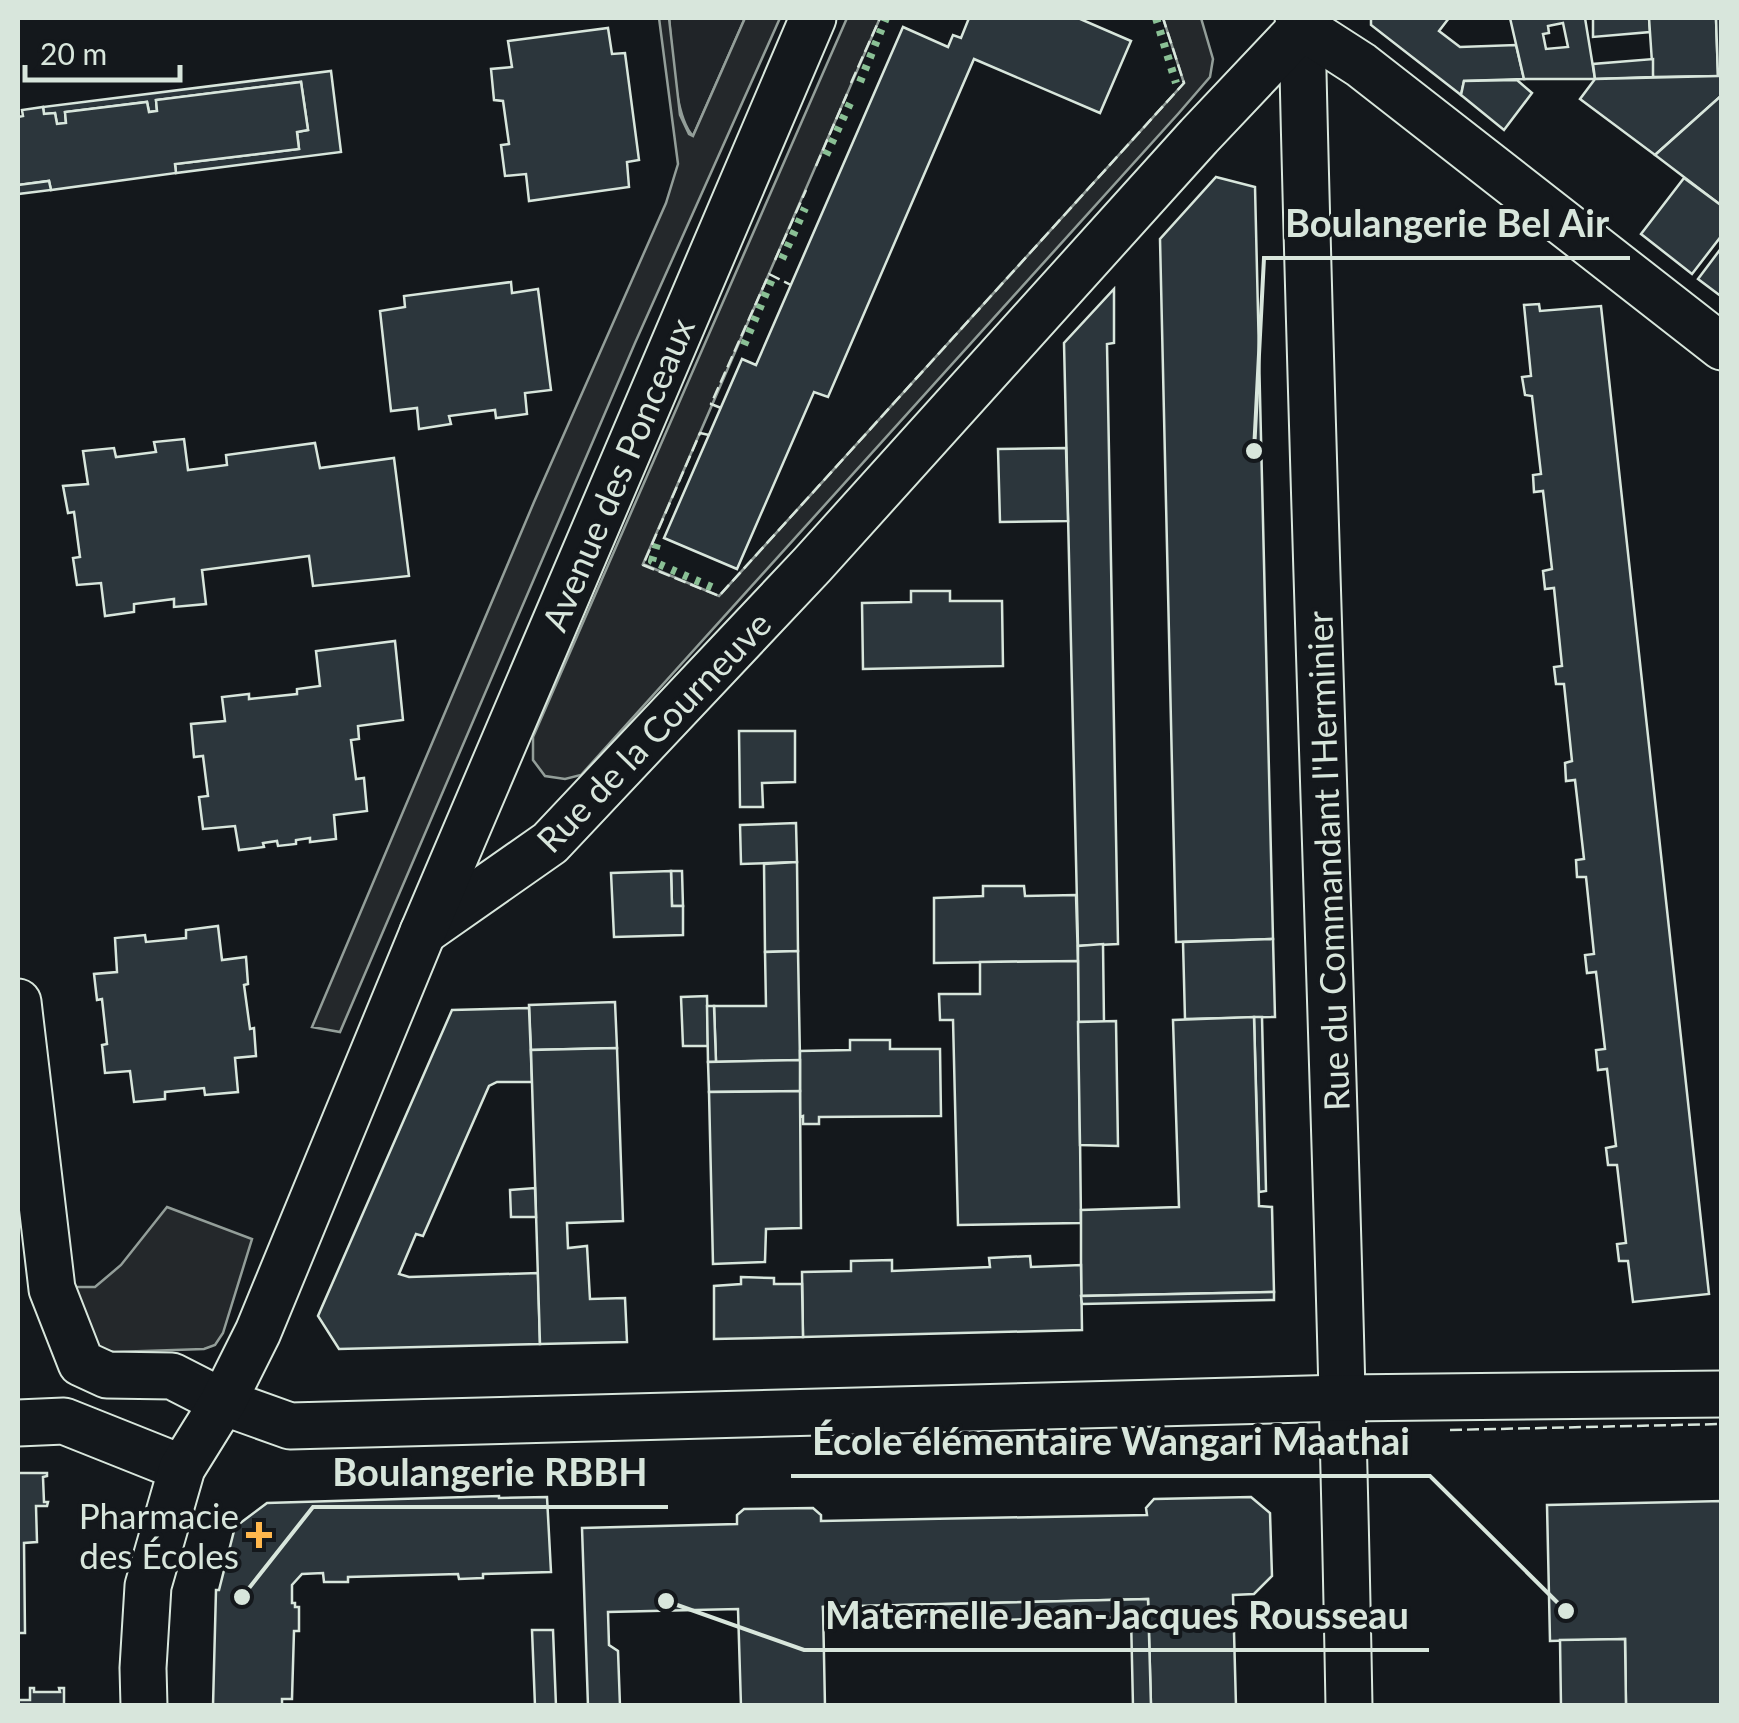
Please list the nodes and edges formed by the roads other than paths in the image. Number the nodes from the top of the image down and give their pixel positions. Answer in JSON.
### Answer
{"nodes":[{"id":1,"x":813,"y":18,"type":"edge"},
{"id":2,"x":1300,"y":22,"type":"edge"},
{"id":3,"x":1722,"y":346,"type":"edge"},
{"id":4,"x":423,"y":932,"type":"junction"},
{"id":5,"x":18,"y":1002,"type":"edge"},
{"id":6,"x":172,"y":1376,"type":"junction"},
{"id":7,"x":1722,"y":1394,"type":"edge"},
{"id":8,"x":1343,"y":1398,"type":"junction"},
{"id":9,"x":223,"y":1402,"type":"junction"},
{"id":10,"x":64,"y":1421,"type":"junction"},
{"id":11,"x":18,"y":1423,"type":"edge"},
{"id":12,"x":182,"y":1468,"type":"junction"},
{"id":13,"x":144,"y":1706,"type":"edge"},
{"id":14,"x":1350,"y":1706,"type":"edge"}],
"edges":[{"from":1,"to":4,"type":"street","name":"Avenue des Ponceaux"},
{"from":2,"to":3,"type":"street"},
{"from":2,"to":4,"type":"street","name":"Rue de la Courneuve"},
{"from":2,"to":8,"type":"street","name":"Rue du Commandant l'Herminier"},
{"from":4,"to":9,"type":"street"},
{"from":5,"to":6,"type":"street"},
{"from":6,"to":9,"type":"street"},
{"from":6,"to":10,"type":"street"},
{"from":7,"to":8,"type":"street"},
{"from":8,"to":9,"type":"street"},
{"from":8,"to":14,"type":"street","name":"Rue du Commandant l'Herminier"},
{"from":9,"to":12,"type":"street"},
{"from":10,"to":11,"type":"street"},
{"from":10,"to":12,"type":"street"},
{"from":12,"to":13,"type":"street"}]}
